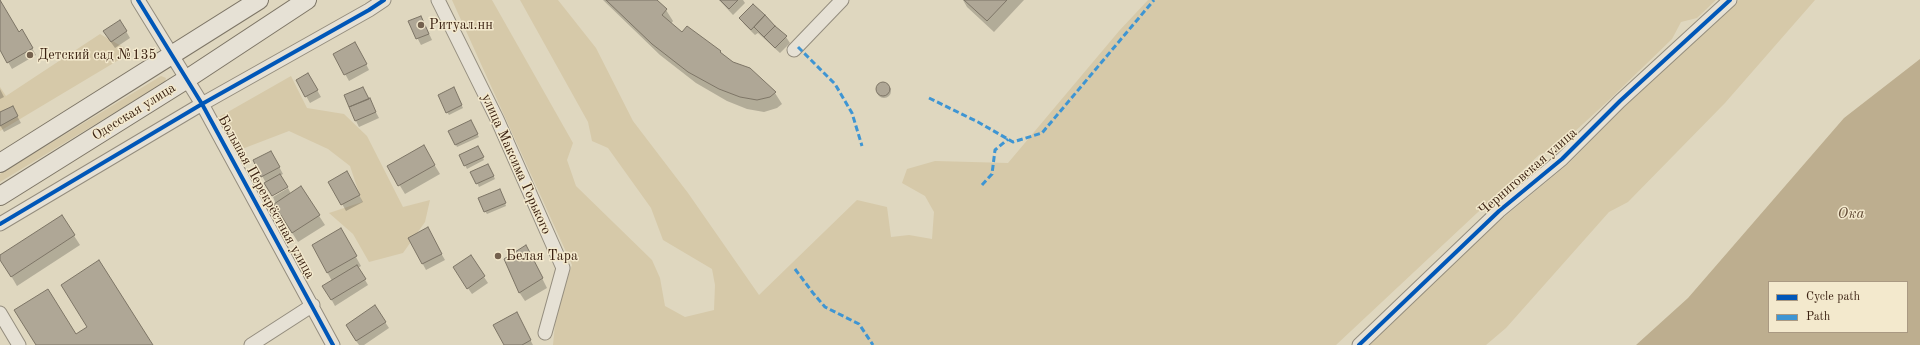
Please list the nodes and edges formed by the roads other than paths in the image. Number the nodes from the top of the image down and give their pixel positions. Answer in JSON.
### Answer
{"nodes":[{"id":1,"x":138,"y":0,"type":"edge"},
{"id":2,"x":259,"y":0,"type":"edge"},
{"id":3,"x":307,"y":0,"type":"edge"},
{"id":4,"x":384,"y":0,"type":"edge"},
{"id":5,"x":438,"y":0,"type":"edge"},
{"id":6,"x":842,"y":0,"type":"edge"},
{"id":7,"x":1730,"y":0,"type":"edge"},
{"id":8,"x":794,"y":50,"type":"dead end"},
{"id":9,"x":172,"y":56,"type":"junction"},
{"id":10,"x":187,"y":79,"type":"junction"},
{"id":11,"x":202,"y":104,"type":"junction"},
{"id":12,"x":0,"y":163,"type":"edge"},
{"id":13,"x":0,"y":196,"type":"edge"},
{"id":14,"x":0,"y":224,"type":"edge"},
{"id":15,"x":313,"y":305,"type":"junction"},
{"id":16,"x":0,"y":313,"type":"edge"},
{"id":17,"x":545,"y":333,"type":"dead end"},
{"id":18,"x":19,"y":345,"type":"edge"},
{"id":19,"x":251,"y":345,"type":"edge"},
{"id":20,"x":333,"y":345,"type":"edge"},
{"id":21,"x":1359,"y":345,"type":"edge"}],
"edges":[{"from":1,"to":9,"type":"street","name":"Большая Перекрёстная улица"},
{"from":2,"to":9,"type":"main road","name":"Одесская улица"},
{"from":3,"to":10,"type":"main road","name":"Одесская улица"},
{"from":4,"to":11,"type":"street"},
{"from":5,"to":17,"type":"street","name":"улица Максима Горького"},
{"from":6,"to":8,"type":"street"},
{"from":7,"to":21,"type":"street","name":"Черниговская улица"},
{"from":9,"to":10,"type":"street","name":"Большая Перекрёстная улица"},
{"from":9,"to":12,"type":"main road","name":"Одесская улица"},
{"from":10,"to":11,"type":"street","name":"Большая Перекрёстная улица"},
{"from":10,"to":13,"type":"main road","name":"Одесская улица"},
{"from":11,"to":14,"type":"street"},
{"from":11,"to":15,"type":"street","name":"Большая Перекрёстная улица"},
{"from":15,"to":19,"type":"street"},
{"from":15,"to":20,"type":"street","name":"Большая Перекрёстная улица"},
{"from":16,"to":18,"type":"street"}]}
